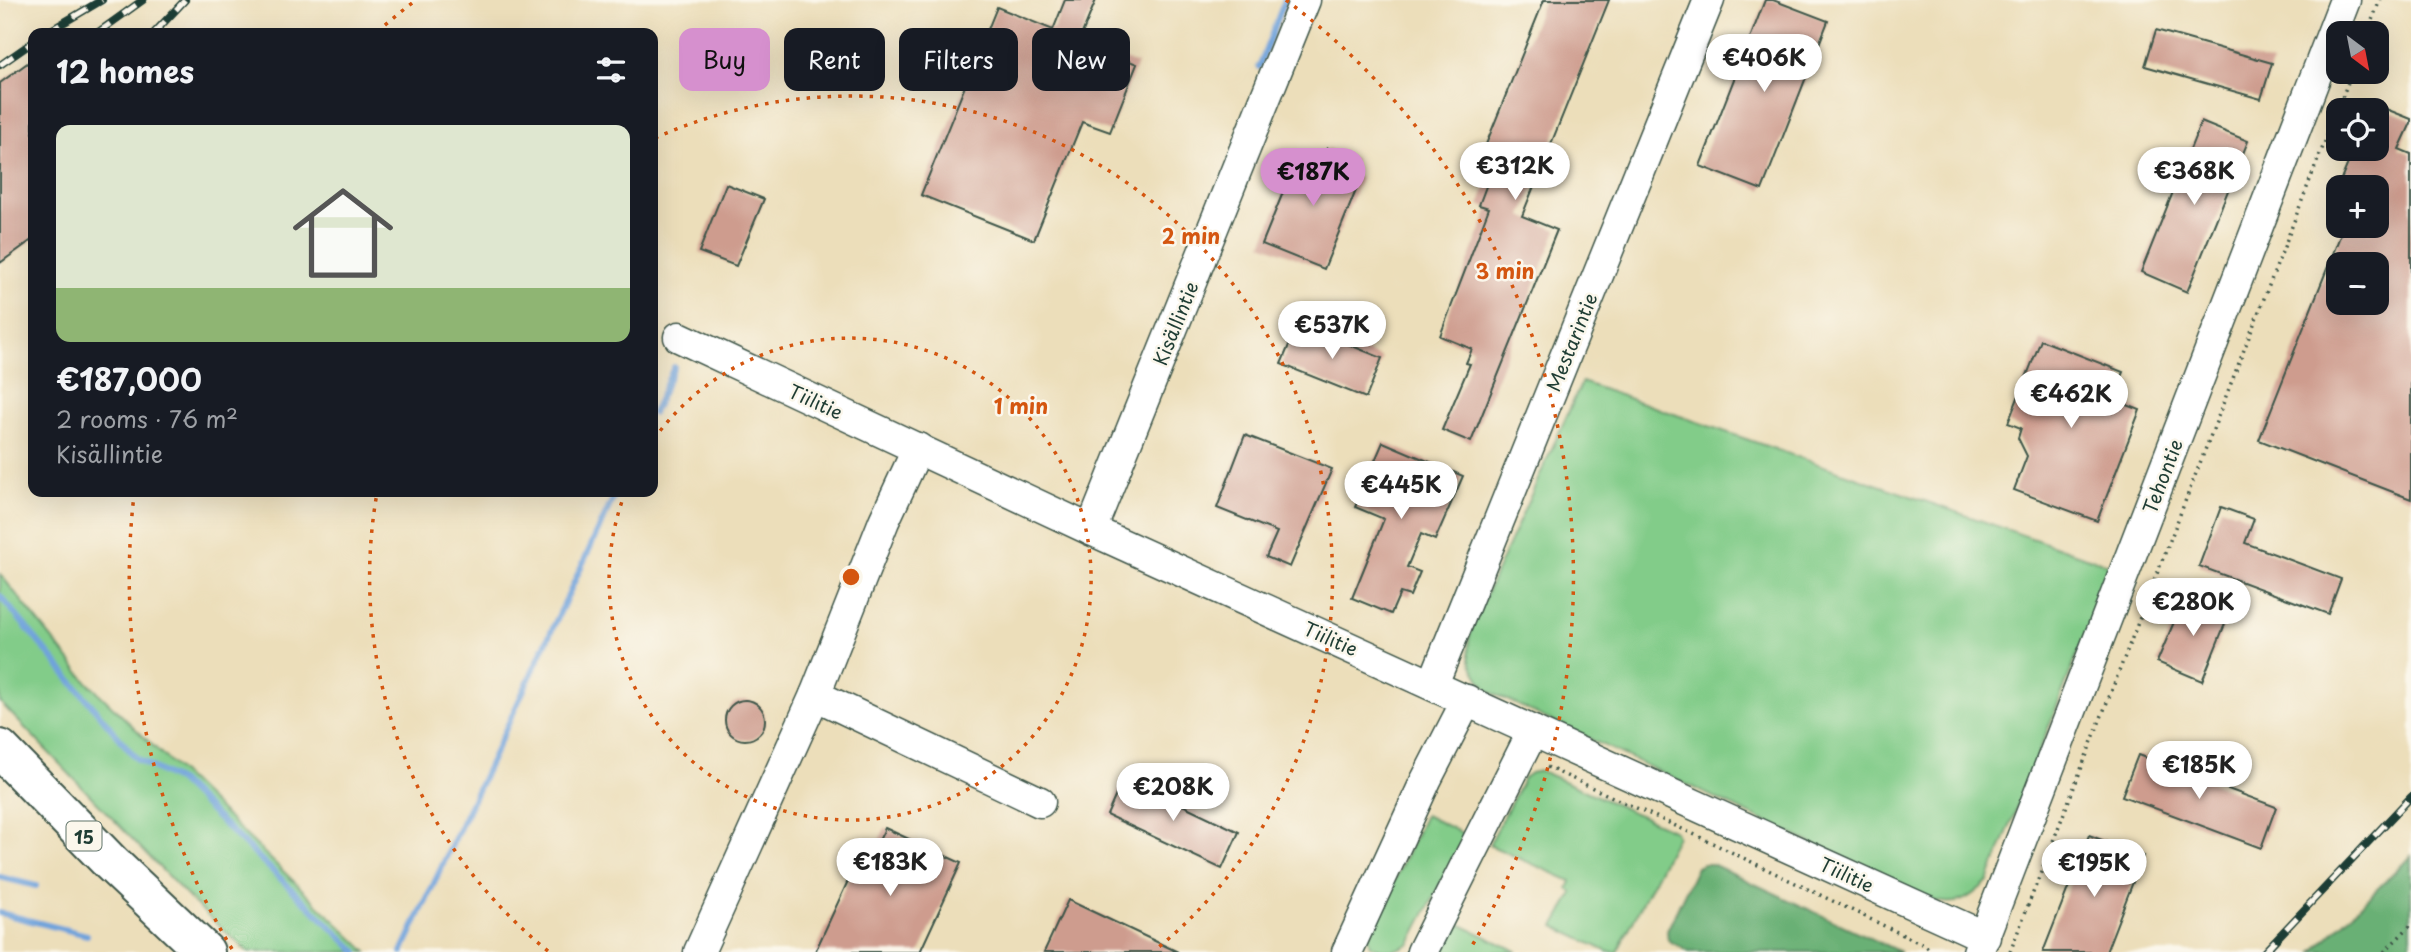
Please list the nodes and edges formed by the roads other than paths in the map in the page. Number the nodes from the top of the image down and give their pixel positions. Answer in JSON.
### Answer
{"nodes":[{"id":1,"x":1305,"y":0,"type":"edge"},
{"id":2,"x":1709,"y":0,"type":"edge"},
{"id":3,"x":2345,"y":0,"type":"edge"},
{"id":4,"x":679,"y":337,"type":"dead end"},
{"id":5,"x":918,"y":448,"type":"junction"},
{"id":6,"x":1091,"y":530,"type":"junction"},
{"id":7,"x":1433,"y":684,"type":"junction"},
{"id":8,"x":815,"y":695,"type":"junction"},
{"id":9,"x":1467,"y":700,"type":"junction"},
{"id":10,"x":1527,"y":743,"type":"junction"},
{"id":11,"x":0,"y":749,"type":"edge"},
{"id":12,"x":1040,"y":802,"type":"dead end"},
{"id":13,"x":1982,"y":944,"type":"edge"},
{"id":14,"x":205,"y":952,"type":"edge"},
{"id":15,"x":699,"y":952,"type":"edge"},
{"id":16,"x":1348,"y":952,"type":"edge"},
{"id":17,"x":1422,"y":952,"type":"edge"}],
"edges":[{"from":1,"to":6,"type":"street","name":"Kisällintie"},
{"from":2,"to":7,"type":"street","name":"Mestarintie"},
{"from":3,"to":13,"type":"street","name":"Tehontie"},
{"from":4,"to":5,"type":"street","name":"Tiilitie"},
{"from":5,"to":6,"type":"street","name":"Tiilitie"},
{"from":5,"to":8,"type":"street"},
{"from":6,"to":7,"type":"street","name":"Tiilitie"},
{"from":7,"to":9,"type":"street","name":"Tiilitie"},
{"from":8,"to":12,"type":"street"},
{"from":8,"to":15,"type":"street"},
{"from":9,"to":10,"type":"street","name":"Tiilitie"},
{"from":9,"to":16,"type":"street"},
{"from":10,"to":13,"type":"street","name":"Tiilitie"},
{"from":10,"to":17,"type":"street"},
{"from":11,"to":14,"type":"highway","number":"15"}]}
